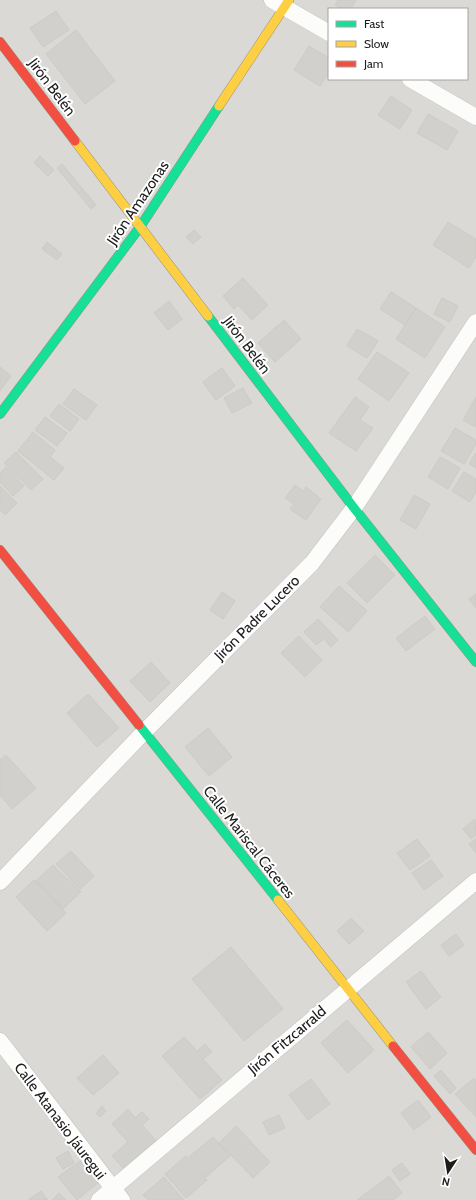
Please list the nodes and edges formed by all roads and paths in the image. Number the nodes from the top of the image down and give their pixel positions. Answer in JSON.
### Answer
{"nodes":[{"id":1,"x":282,"y":2,"type":"edge"},
{"id":2,"x":328,"y":32,"type":"edge"},
{"id":3,"x":0,"y":42,"type":"edge"},
{"id":4,"x":412,"y":80,"type":"edge"},
{"id":5,"x":476,"y":117,"type":"edge"},
{"id":6,"x":140,"y":227,"type":"junction"},
{"id":7,"x":476,"y":322,"type":"edge"},
{"id":8,"x":0,"y":414,"type":"edge"},
{"id":9,"x":354,"y":508,"type":"junction"},
{"id":10,"x":0,"y":550,"type":"edge"},
{"id":11,"x":476,"y":662,"type":"edge"},
{"id":12,"x":144,"y":732,"type":"junction"},
{"id":13,"x":476,"y":881,"type":"edge"},
{"id":14,"x":0,"y":882,"type":"edge"},
{"id":15,"x":347,"y":988,"type":"junction"},
{"id":16,"x":0,"y":1042,"type":"edge"},
{"id":17,"x":476,"y":1150,"type":"edge"},
{"id":18,"x":117,"y":1194,"type":"edge"},
{"id":19,"x":99,"y":1200,"type":"edge"}],
"edges":[{"from":1,"to":2,"type":"street"},
{"from":1,"to":6,"type":"street","name":"Jirón Amazonas"},
{"from":3,"to":6,"type":"street","name":"Jirón Belén"},
{"from":4,"to":5,"type":"street"},
{"from":6,"to":8,"type":"street","name":"Jirón Amazonas"},
{"from":6,"to":9,"type":"street","name":"Jirón Belén"},
{"from":7,"to":9,"type":"street","name":"Jirón Padre Lucero"},
{"from":9,"to":11,"type":"street","name":"Jirón Belén"},
{"from":9,"to":12,"type":"street","name":"Jirón Padre Lucero"},
{"from":10,"to":12,"type":"street","name":"Calle Mariscal Cáceres"},
{"from":12,"to":14,"type":"street","name":"Jirón Padre Lucero"},
{"from":12,"to":15,"type":"street","name":"Calle Mariscal Cáceres"},
{"from":13,"to":15,"type":"street","name":"Jirón Fitzcarrald"},
{"from":15,"to":17,"type":"street","name":"Calle Mariscal Cáceres"},
{"from":15,"to":18,"type":"street","name":"Jirón Fitzcarrald"},
{"from":16,"to":18,"type":"street","name":"Calle Atanasio Jáuregui"},
{"from":18,"to":19,"type":"street","name":"Jirón Fitzcarrald"}]}
